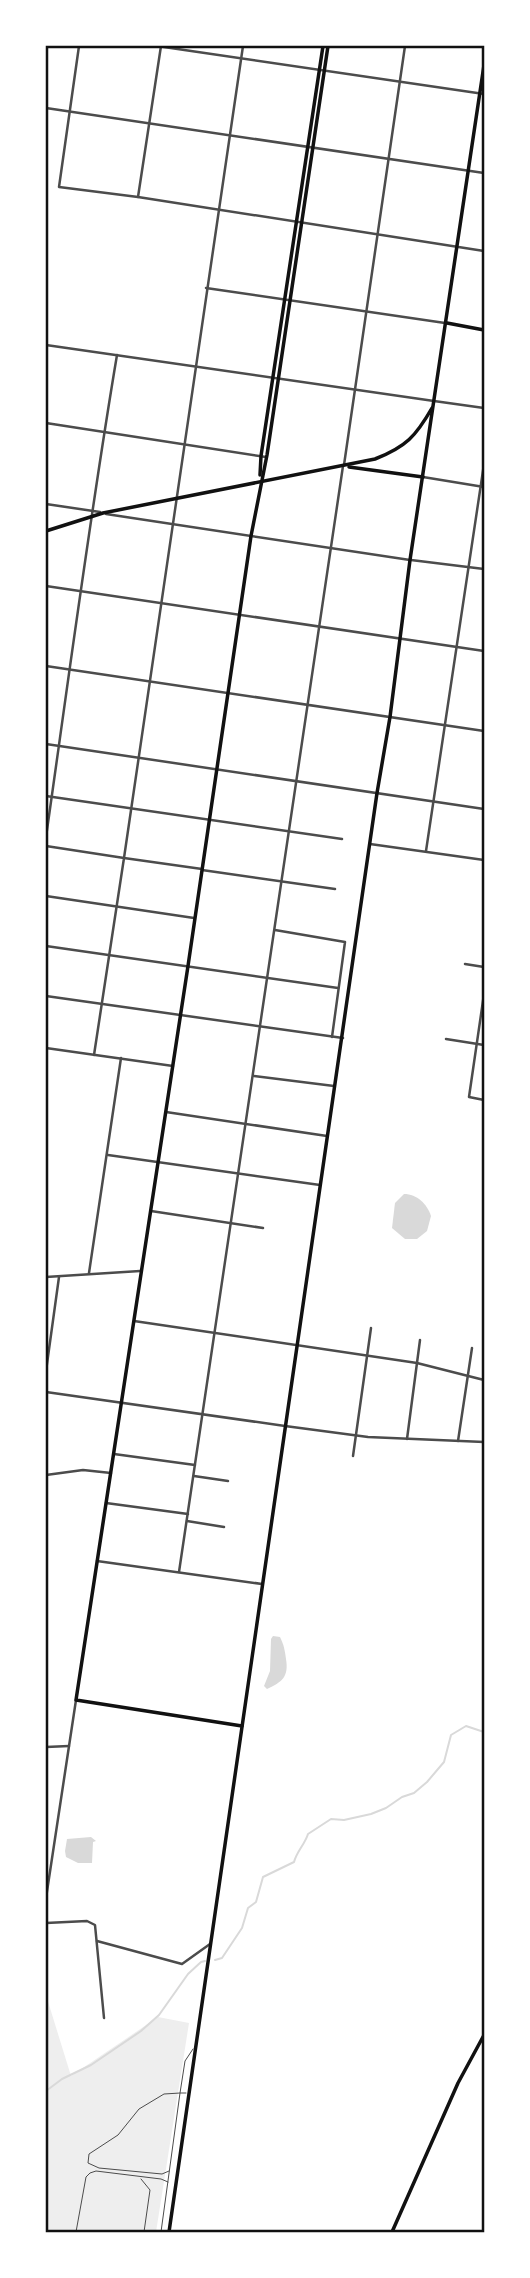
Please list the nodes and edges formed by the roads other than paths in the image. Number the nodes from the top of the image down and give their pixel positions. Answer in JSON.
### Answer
{"nodes":[{"id":1,"x":79,"y":46,"type":"edge"},
{"id":2,"x":160,"y":46,"type":"edge"},
{"id":3,"x":243,"y":46,"type":"edge"},
{"id":4,"x":325,"y":46,"type":"edge"},
{"id":5,"x":405,"y":46,"type":"edge"},
{"id":6,"x":241,"y":58,"type":"junction"},
{"id":7,"x":485,"y":65,"type":"edge"},
{"id":8,"x":322,"y":70,"type":"junction"},
{"id":9,"x":400,"y":81,"type":"junction"},
{"id":10,"x":482,"y":94,"type":"edge"},
{"id":11,"x":46,"y":108,"type":"edge"},
{"id":12,"x":69,"y":112,"type":"junction"},
{"id":13,"x":149,"y":124,"type":"junction"},
{"id":14,"x":229,"y":135,"type":"junction"},
{"id":15,"x":310,"y":147,"type":"junction"},
{"id":16,"x":389,"y":159,"type":"junction"},
{"id":17,"x":469,"y":171,"type":"junction"},
{"id":18,"x":485,"y":173,"type":"edge"},
{"id":19,"x":138,"y":197,"type":"junction"},
{"id":20,"x":218,"y":211,"type":"junction"},
{"id":21,"x":295,"y":223,"type":"junction"},
{"id":22,"x":301,"y":223,"type":"junction"},
{"id":23,"x":378,"y":235,"type":"junction"},
{"id":24,"x":458,"y":247,"type":"junction"},
{"id":25,"x":485,"y":251,"type":"edge"},
{"id":26,"x":206,"y":288,"type":"junction"},
{"id":27,"x":287,"y":301,"type":"junction"},
{"id":28,"x":367,"y":313,"type":"junction"},
{"id":29,"x":447,"y":323,"type":"junction"},
{"id":30,"x":485,"y":330,"type":"edge"},
{"id":31,"x":46,"y":345,"type":"edge"},
{"id":32,"x":117,"y":355,"type":"junction"},
{"id":33,"x":195,"y":365,"type":"junction"},
{"id":34,"x":276,"y":377,"type":"junction"},
{"id":35,"x":355,"y":389,"type":"junction"},
{"id":36,"x":433,"y":403,"type":"junction"},
{"id":37,"x":485,"y":408,"type":"edge"},
{"id":38,"x":46,"y":423,"type":"edge"},
{"id":39,"x":422,"y":426,"type":"junction"},
{"id":40,"x":430,"y":428,"type":"junction"},
{"id":41,"x":104,"y":432,"type":"junction"},
{"id":42,"x":184,"y":444,"type":"junction"},
{"id":43,"x":264,"y":456,"type":"junction"},
{"id":44,"x":485,"y":464,"type":"edge"},
{"id":45,"x":343,"y":466,"type":"junction"},
{"id":46,"x":423,"y":478,"type":"junction"},
{"id":47,"x":260,"y":484,"type":"junction"},
{"id":48,"x":483,"y":487,"type":"edge"},
{"id":49,"x":176,"y":498,"type":"junction"},
{"id":50,"x":46,"y":504,"type":"edge"},
{"id":51,"x":91,"y":510,"type":"junction"},
{"id":52,"x":103,"y":513,"type":"junction"},
{"id":53,"x":90,"y":516,"type":"junction"},
{"id":54,"x":172,"y":524,"type":"junction"},
{"id":55,"x":46,"y":531,"type":"edge"},
{"id":56,"x":251,"y":536,"type":"junction"},
{"id":57,"x":331,"y":547,"type":"junction"},
{"id":58,"x":410,"y":560,"type":"junction"},
{"id":59,"x":469,"y":567,"type":"junction"},
{"id":60,"x":485,"y":569,"type":"edge"},
{"id":61,"x":46,"y":586,"type":"edge"},
{"id":62,"x":82,"y":592,"type":"junction"},
{"id":63,"x":160,"y":604,"type":"junction"},
{"id":64,"x":239,"y":616,"type":"junction"},
{"id":65,"x":318,"y":627,"type":"junction"},
{"id":66,"x":400,"y":639,"type":"junction"},
{"id":67,"x":457,"y":647,"type":"junction"},
{"id":68,"x":485,"y":651,"type":"edge"},
{"id":69,"x":46,"y":666,"type":"edge"},
{"id":70,"x":70,"y":669,"type":"junction"},
{"id":71,"x":149,"y":681,"type":"junction"},
{"id":72,"x":228,"y":692,"type":"junction"},
{"id":73,"x":307,"y":705,"type":"junction"},
{"id":74,"x":390,"y":717,"type":"junction"},
{"id":75,"x":446,"y":726,"type":"junction"},
{"id":76,"x":485,"y":732,"type":"edge"},
{"id":77,"x":46,"y":744,"type":"edge"},
{"id":78,"x":59,"y":746,"type":"junction"},
{"id":79,"x":138,"y":757,"type":"junction"},
{"id":80,"x":216,"y":769,"type":"junction"},
{"id":81,"x":296,"y":781,"type":"junction"},
{"id":82,"x":377,"y":793,"type":"junction"},
{"id":83,"x":46,"y":796,"type":"edge"},
{"id":84,"x":51,"y":796,"type":"junction"},
{"id":85,"x":435,"y":801,"type":"junction"},
{"id":86,"x":131,"y":808,"type":"junction"},
{"id":87,"x":485,"y":809,"type":"edge"},
{"id":88,"x":210,"y":819,"type":"junction"},
{"id":89,"x":289,"y":831,"type":"junction"},
{"id":90,"x":46,"y":837,"type":"edge"},
{"id":91,"x":342,"y":839,"type":"dead end"},
{"id":92,"x":369,"y":844,"type":"junction"},
{"id":93,"x":46,"y":846,"type":"edge"},
{"id":94,"x":426,"y":851,"type":"junction"},
{"id":95,"x":124,"y":858,"type":"junction"},
{"id":96,"x":485,"y":860,"type":"edge"},
{"id":97,"x":202,"y":870,"type":"junction"},
{"id":98,"x":282,"y":881,"type":"junction"},
{"id":99,"x":335,"y":889,"type":"dead end"},
{"id":100,"x":46,"y":896,"type":"edge"},
{"id":101,"x":117,"y":907,"type":"junction"},
{"id":102,"x":194,"y":918,"type":"junction"},
{"id":103,"x":275,"y":930,"type":"junction"},
{"id":104,"x":46,"y":946,"type":"edge"},
{"id":105,"x":109,"y":955,"type":"junction"},
{"id":106,"x":465,"y":964,"type":"dead end"},
{"id":107,"x":188,"y":966,"type":"junction"},
{"id":108,"x":485,"y":967,"type":"edge"},
{"id":109,"x":268,"y":978,"type":"junction"},
{"id":110,"x":338,"y":988,"type":"junction"},
{"id":111,"x":485,"y":994,"type":"edge"},
{"id":112,"x":46,"y":996,"type":"edge"},
{"id":113,"x":102,"y":1004,"type":"junction"},
{"id":114,"x":181,"y":1015,"type":"junction"},
{"id":115,"x":261,"y":1026,"type":"junction"},
{"id":116,"x":332,"y":1037,"type":"junction"},
{"id":117,"x":343,"y":1038,"type":"junction"},
{"id":118,"x":446,"y":1039,"type":"dead end"},
{"id":119,"x":476,"y":1044,"type":"junction"},
{"id":120,"x":485,"y":1045,"type":"edge"},
{"id":121,"x":46,"y":1048,"type":"edge"},
{"id":122,"x":94,"y":1055,"type":"junction"},
{"id":123,"x":121,"y":1058,"type":"junction"},
{"id":124,"x":173,"y":1066,"type":"junction"},
{"id":125,"x":253,"y":1076,"type":"junction"},
{"id":126,"x":334,"y":1086,"type":"junction"},
{"id":127,"x":485,"y":1100,"type":"edge"},
{"id":128,"x":166,"y":1112,"type":"junction"},
{"id":129,"x":246,"y":1123,"type":"junction"},
{"id":130,"x":327,"y":1136,"type":"junction"},
{"id":131,"x":107,"y":1154,"type":"junction"},
{"id":132,"x":158,"y":1161,"type":"junction"},
{"id":133,"x":238,"y":1173,"type":"junction"},
{"id":134,"x":320,"y":1185,"type":"junction"},
{"id":135,"x":151,"y":1211,"type":"junction"},
{"id":136,"x":230,"y":1223,"type":"junction"},
{"id":137,"x":263,"y":1228,"type":"dead end"},
{"id":138,"x":142,"y":1271,"type":"junction"},
{"id":139,"x":89,"y":1274,"type":"junction"},
{"id":140,"x":59,"y":1276,"type":"junction"},
{"id":141,"x":46,"y":1277,"type":"edge"},
{"id":142,"x":134,"y":1321,"type":"junction"},
{"id":143,"x":371,"y":1328,"type":"dead end"},
{"id":144,"x":215,"y":1333,"type":"junction"},
{"id":145,"x":420,"y":1340,"type":"dead end"},
{"id":146,"x":297,"y":1345,"type":"junction"},
{"id":147,"x":472,"y":1348,"type":"dead end"},
{"id":148,"x":367,"y":1356,"type":"junction"},
{"id":149,"x":417,"y":1363,"type":"junction"},
{"id":150,"x":46,"y":1371,"type":"edge"},
{"id":151,"x":468,"y":1375,"type":"junction"},
{"id":152,"x":485,"y":1380,"type":"edge"},
{"id":153,"x":46,"y":1392,"type":"edge"},
{"id":154,"x":121,"y":1402,"type":"junction"},
{"id":155,"x":203,"y":1415,"type":"junction"},
{"id":156,"x":285,"y":1426,"type":"junction"},
{"id":157,"x":356,"y":1435,"type":"junction"},
{"id":158,"x":407,"y":1439,"type":"junction"},
{"id":159,"x":458,"y":1441,"type":"junction"},
{"id":160,"x":485,"y":1442,"type":"edge"},
{"id":161,"x":114,"y":1454,"type":"junction"},
{"id":162,"x":353,"y":1457,"type":"dead end"},
{"id":163,"x":195,"y":1465,"type":"junction"},
{"id":164,"x":111,"y":1473,"type":"junction"},
{"id":165,"x":46,"y":1475,"type":"edge"},
{"id":166,"x":194,"y":1476,"type":"junction"},
{"id":167,"x":228,"y":1481,"type":"dead end"},
{"id":168,"x":106,"y":1503,"type":"junction"},
{"id":169,"x":188,"y":1514,"type":"junction"},
{"id":170,"x":187,"y":1521,"type":"junction"},
{"id":171,"x":224,"y":1527,"type":"dead end"},
{"id":172,"x":97,"y":1561,"type":"junction"},
{"id":173,"x":179,"y":1572,"type":"junction"},
{"id":174,"x":262,"y":1584,"type":"junction"},
{"id":175,"x":76,"y":1700,"type":"junction"},
{"id":176,"x":242,"y":1726,"type":"junction"},
{"id":177,"x":69,"y":1746,"type":"junction"},
{"id":178,"x":46,"y":1747,"type":"edge"},
{"id":179,"x":46,"y":1898,"type":"edge"},
{"id":180,"x":46,"y":1923,"type":"edge"},
{"id":181,"x":97,"y":1941,"type":"junction"},
{"id":182,"x":210,"y":1944,"type":"junction"},
{"id":183,"x":104,"y":2018,"type":"dead end"},
{"id":184,"x":485,"y":2035,"type":"edge"},
{"id":185,"x":196,"y":2045,"type":"junction"},
{"id":186,"x":180,"y":2093,"type":"junction"},
{"id":187,"x":189,"y":2094,"type":"junction"},
{"id":188,"x":169,"y":2171,"type":"junction"},
{"id":189,"x":162,"y":2174,"type":"junction"},
{"id":190,"x":140,"y":2177,"type":"junction"},
{"id":191,"x":161,"y":2179,"type":"junction"},
{"id":192,"x":168,"y":2182,"type":"junction"},
{"id":193,"x":76,"y":2232,"type":"edge"},
{"id":194,"x":144,"y":2232,"type":"edge"},
{"id":195,"x":161,"y":2232,"type":"edge"},
{"id":196,"x":169,"y":2232,"type":"edge"},
{"id":197,"x":392,"y":2232,"type":"edge"}],
"edges":[{"from":1,"to":12,"type":"street"},
{"from":2,"to":6,"type":"street"},
{"from":2,"to":13,"type":"street"},
{"from":3,"to":6,"type":"street"},
{"from":4,"to":8,"type":"main road"},
{"from":5,"to":9,"type":"street"},
{"from":6,"to":8,"type":"street"},
{"from":6,"to":14,"type":"street"},
{"from":7,"to":10,"type":"main road"},
{"from":8,"to":9,"type":"street"},
{"from":8,"to":15,"type":"main road"},
{"from":9,"to":10,"type":"street"},
{"from":9,"to":16,"type":"street"},
{"from":10,"to":17,"type":"main road"},
{"from":11,"to":12,"type":"street"},
{"from":12,"to":13,"type":"street"},
{"from":12,"to":19,"type":"street"},
{"from":13,"to":14,"type":"street"},
{"from":13,"to":19,"type":"street"},
{"from":14,"to":15,"type":"street"},
{"from":14,"to":20,"type":"street"},
{"from":15,"to":16,"type":"street"},
{"from":15,"to":21,"type":"main road"},
{"from":15,"to":22,"type":"main road"},
{"from":16,"to":17,"type":"street"},
{"from":16,"to":23,"type":"street"},
{"from":17,"to":18,"type":"street"},
{"from":17,"to":24,"type":"main road"},
{"from":19,"to":20,"type":"street"},
{"from":20,"to":21,"type":"street"},
{"from":20,"to":26,"type":"street"},
{"from":21,"to":22,"type":"street"},
{"from":21,"to":27,"type":"main road"},
{"from":22,"to":23,"type":"street"},
{"from":22,"to":27,"type":"main road"},
{"from":23,"to":24,"type":"street"},
{"from":23,"to":28,"type":"street"},
{"from":24,"to":25,"type":"street"},
{"from":24,"to":29,"type":"main road"},
{"from":26,"to":27,"type":"street"},
{"from":26,"to":33,"type":"street"},
{"from":27,"to":28,"type":"street"},
{"from":27,"to":34,"type":"main road"},
{"from":28,"to":29,"type":"street"},
{"from":28,"to":35,"type":"street"},
{"from":29,"to":30,"type":"main road"},
{"from":29,"to":36,"type":"main road"},
{"from":31,"to":32,"type":"street"},
{"from":32,"to":33,"type":"street"},
{"from":32,"to":41,"type":"street"},
{"from":33,"to":34,"type":"street"},
{"from":33,"to":42,"type":"street"},
{"from":34,"to":35,"type":"street"},
{"from":34,"to":43,"type":"main road"},
{"from":35,"to":36,"type":"street"},
{"from":35,"to":45,"type":"street"},
{"from":36,"to":37,"type":"street"},
{"from":36,"to":39,"type":"main road"},
{"from":36,"to":40,"type":"main road"},
{"from":38,"to":41,"type":"street"},
{"from":39,"to":40,"type":"main road"},
{"from":39,"to":45,"type":"main road"},
{"from":40,"to":46,"type":"main road"},
{"from":41,"to":42,"type":"street"},
{"from":41,"to":51,"type":"street"},
{"from":42,"to":43,"type":"street"},
{"from":42,"to":49,"type":"street"},
{"from":43,"to":47,"type":"main road"},
{"from":44,"to":48,"type":"street"},
{"from":45,"to":46,"type":"main road"},
{"from":45,"to":47,"type":"main road"},
{"from":45,"to":57,"type":"street"},
{"from":46,"to":48,"type":"street"},
{"from":46,"to":58,"type":"main road"},
{"from":47,"to":49,"type":"main road"},
{"from":47,"to":56,"type":"main road"},
{"from":48,"to":59,"type":"street"},
{"from":49,"to":52,"type":"main road"},
{"from":49,"to":54,"type":"street"},
{"from":50,"to":51,"type":"street"},
{"from":51,"to":52,"type":"street"},
{"from":51,"to":53,"type":"street"},
{"from":52,"to":53,"type":"main road"},
{"from":52,"to":54,"type":"street"},
{"from":53,"to":55,"type":"main road"},
{"from":53,"to":62,"type":"street"},
{"from":54,"to":56,"type":"street"},
{"from":54,"to":63,"type":"street"},
{"from":56,"to":57,"type":"street"},
{"from":56,"to":64,"type":"main road"},
{"from":57,"to":58,"type":"street"},
{"from":57,"to":65,"type":"street"},
{"from":58,"to":59,"type":"street"},
{"from":58,"to":66,"type":"main road"},
{"from":59,"to":60,"type":"street"},
{"from":59,"to":67,"type":"street"},
{"from":61,"to":62,"type":"street"},
{"from":62,"to":63,"type":"street"},
{"from":62,"to":70,"type":"street"},
{"from":63,"to":64,"type":"street"},
{"from":63,"to":71,"type":"street"},
{"from":64,"to":65,"type":"street"},
{"from":64,"to":72,"type":"main road"},
{"from":65,"to":66,"type":"street"},
{"from":65,"to":73,"type":"street"},
{"from":66,"to":67,"type":"street"},
{"from":66,"to":74,"type":"main road"},
{"from":67,"to":68,"type":"street"},
{"from":67,"to":75,"type":"street"},
{"from":69,"to":70,"type":"street"},
{"from":70,"to":71,"type":"street"},
{"from":70,"to":78,"type":"street"},
{"from":71,"to":72,"type":"street"},
{"from":71,"to":79,"type":"street"},
{"from":72,"to":73,"type":"street"},
{"from":72,"to":80,"type":"main road"},
{"from":73,"to":74,"type":"street"},
{"from":73,"to":81,"type":"street"},
{"from":74,"to":75,"type":"street"},
{"from":74,"to":82,"type":"main road"},
{"from":75,"to":76,"type":"street"},
{"from":75,"to":85,"type":"street"},
{"from":77,"to":78,"type":"street"},
{"from":78,"to":79,"type":"street"},
{"from":78,"to":84,"type":"street"},
{"from":79,"to":80,"type":"street"},
{"from":79,"to":86,"type":"street"},
{"from":80,"to":81,"type":"street"},
{"from":80,"to":88,"type":"main road"},
{"from":81,"to":82,"type":"street"},
{"from":81,"to":89,"type":"street"},
{"from":82,"to":85,"type":"street"},
{"from":82,"to":92,"type":"main road"},
{"from":83,"to":84,"type":"street"},
{"from":84,"to":86,"type":"street"},
{"from":84,"to":90,"type":"street"},
{"from":85,"to":87,"type":"street"},
{"from":85,"to":94,"type":"street"},
{"from":86,"to":88,"type":"street"},
{"from":86,"to":95,"type":"street"},
{"from":88,"to":89,"type":"street"},
{"from":88,"to":97,"type":"main road"},
{"from":89,"to":91,"type":"street"},
{"from":89,"to":98,"type":"street"},
{"from":92,"to":94,"type":"street"},
{"from":92,"to":117,"type":"main road"},
{"from":93,"to":95,"type":"street"},
{"from":94,"to":96,"type":"street"},
{"from":95,"to":97,"type":"street"},
{"from":95,"to":101,"type":"street"},
{"from":97,"to":98,"type":"street"},
{"from":97,"to":102,"type":"main road"},
{"from":98,"to":99,"type":"street"},
{"from":98,"to":103,"type":"street"},
{"from":100,"to":101,"type":"street"},
{"from":101,"to":102,"type":"street"},
{"from":101,"to":105,"type":"street"},
{"from":102,"to":107,"type":"main road"},
{"from":103,"to":109,"type":"street"},
{"from":103,"to":110,"type":"street"},
{"from":104,"to":105,"type":"street"},
{"from":105,"to":107,"type":"street"},
{"from":105,"to":113,"type":"street"},
{"from":106,"to":108,"type":"street"},
{"from":107,"to":109,"type":"street"},
{"from":107,"to":114,"type":"main road"},
{"from":109,"to":110,"type":"street"},
{"from":109,"to":115,"type":"street"},
{"from":110,"to":116,"type":"street"},
{"from":111,"to":119,"type":"street"},
{"from":112,"to":113,"type":"street"},
{"from":113,"to":114,"type":"street"},
{"from":113,"to":122,"type":"street"},
{"from":114,"to":115,"type":"street"},
{"from":114,"to":124,"type":"main road"},
{"from":115,"to":116,"type":"street"},
{"from":115,"to":125,"type":"street"},
{"from":116,"to":117,"type":"street"},
{"from":117,"to":126,"type":"main road"},
{"from":118,"to":119,"type":"street"},
{"from":119,"to":120,"type":"street"},
{"from":119,"to":127,"type":"street"},
{"from":121,"to":122,"type":"street"},
{"from":122,"to":123,"type":"street"},
{"from":123,"to":124,"type":"street"},
{"from":123,"to":131,"type":"street"},
{"from":124,"to":128,"type":"main road"},
{"from":125,"to":126,"type":"street"},
{"from":125,"to":129,"type":"street"},
{"from":126,"to":130,"type":"main road"},
{"from":128,"to":129,"type":"street"},
{"from":128,"to":132,"type":"main road"},
{"from":129,"to":130,"type":"street"},
{"from":129,"to":133,"type":"street"},
{"from":130,"to":134,"type":"main road"},
{"from":131,"to":132,"type":"street"},
{"from":131,"to":139,"type":"street"},
{"from":132,"to":133,"type":"street"},
{"from":132,"to":135,"type":"main road"},
{"from":133,"to":134,"type":"street"},
{"from":133,"to":136,"type":"street"},
{"from":134,"to":146,"type":"main road"},
{"from":135,"to":136,"type":"street"},
{"from":135,"to":138,"type":"main road"},
{"from":136,"to":137,"type":"street"},
{"from":136,"to":144,"type":"street"},
{"from":138,"to":139,"type":"street"},
{"from":138,"to":142,"type":"main road"},
{"from":139,"to":140,"type":"street"},
{"from":140,"to":141,"type":"street"},
{"from":140,"to":150,"type":"street"},
{"from":142,"to":144,"type":"street"},
{"from":142,"to":154,"type":"main road"},
{"from":143,"to":148,"type":"street"},
{"from":144,"to":146,"type":"street"},
{"from":144,"to":155,"type":"street"},
{"from":145,"to":149,"type":"street"},
{"from":146,"to":148,"type":"street"},
{"from":146,"to":156,"type":"main road"},
{"from":147,"to":151,"type":"street"},
{"from":148,"to":149,"type":"street"},
{"from":148,"to":157,"type":"street"},
{"from":149,"to":151,"type":"street"},
{"from":149,"to":158,"type":"street"},
{"from":151,"to":152,"type":"street"},
{"from":151,"to":159,"type":"street"},
{"from":153,"to":154,"type":"street"},
{"from":154,"to":155,"type":"street"},
{"from":154,"to":161,"type":"main road"},
{"from":155,"to":156,"type":"street"},
{"from":155,"to":163,"type":"street"},
{"from":156,"to":157,"type":"street"},
{"from":156,"to":174,"type":"main road"},
{"from":157,"to":158,"type":"street"},
{"from":157,"to":162,"type":"street"},
{"from":158,"to":159,"type":"street"},
{"from":159,"to":160,"type":"street"},
{"from":161,"to":163,"type":"street"},
{"from":161,"to":164,"type":"main road"},
{"from":163,"to":166,"type":"street"},
{"from":164,"to":165,"type":"street"},
{"from":164,"to":168,"type":"main road"},
{"from":166,"to":167,"type":"street"},
{"from":166,"to":169,"type":"street"},
{"from":168,"to":169,"type":"street"},
{"from":168,"to":172,"type":"main road"},
{"from":169,"to":170,"type":"street"},
{"from":170,"to":171,"type":"street"},
{"from":170,"to":173,"type":"street"},
{"from":172,"to":173,"type":"street"},
{"from":172,"to":175,"type":"main road"},
{"from":173,"to":174,"type":"street"},
{"from":174,"to":176,"type":"main road"},
{"from":175,"to":176,"type":"main road"},
{"from":175,"to":177,"type":"street"},
{"from":176,"to":182,"type":"main road"},
{"from":177,"to":178,"type":"street"},
{"from":177,"to":179,"type":"street"},
{"from":180,"to":181,"type":"street"},
{"from":181,"to":182,"type":"street"},
{"from":181,"to":183,"type":"street"},
{"from":182,"to":185,"type":"main road"},
{"from":184,"to":197,"type":"main road"},
{"from":185,"to":186,"type":"lane"},
{"from":185,"to":187,"type":"main road"},
{"from":186,"to":187,"type":"lane"},
{"from":186,"to":188,"type":"lane"},
{"from":186,"to":189,"type":"lane"},
{"from":187,"to":196,"type":"main road"},
{"from":188,"to":189,"type":"lane"},
{"from":188,"to":192,"type":"lane"},
{"from":189,"to":191,"type":"lane"},
{"from":190,"to":191,"type":"lane"},
{"from":190,"to":193,"type":"lane"},
{"from":190,"to":194,"type":"lane"},
{"from":191,"to":192,"type":"lane"},
{"from":192,"to":195,"type":"lane"}]}
